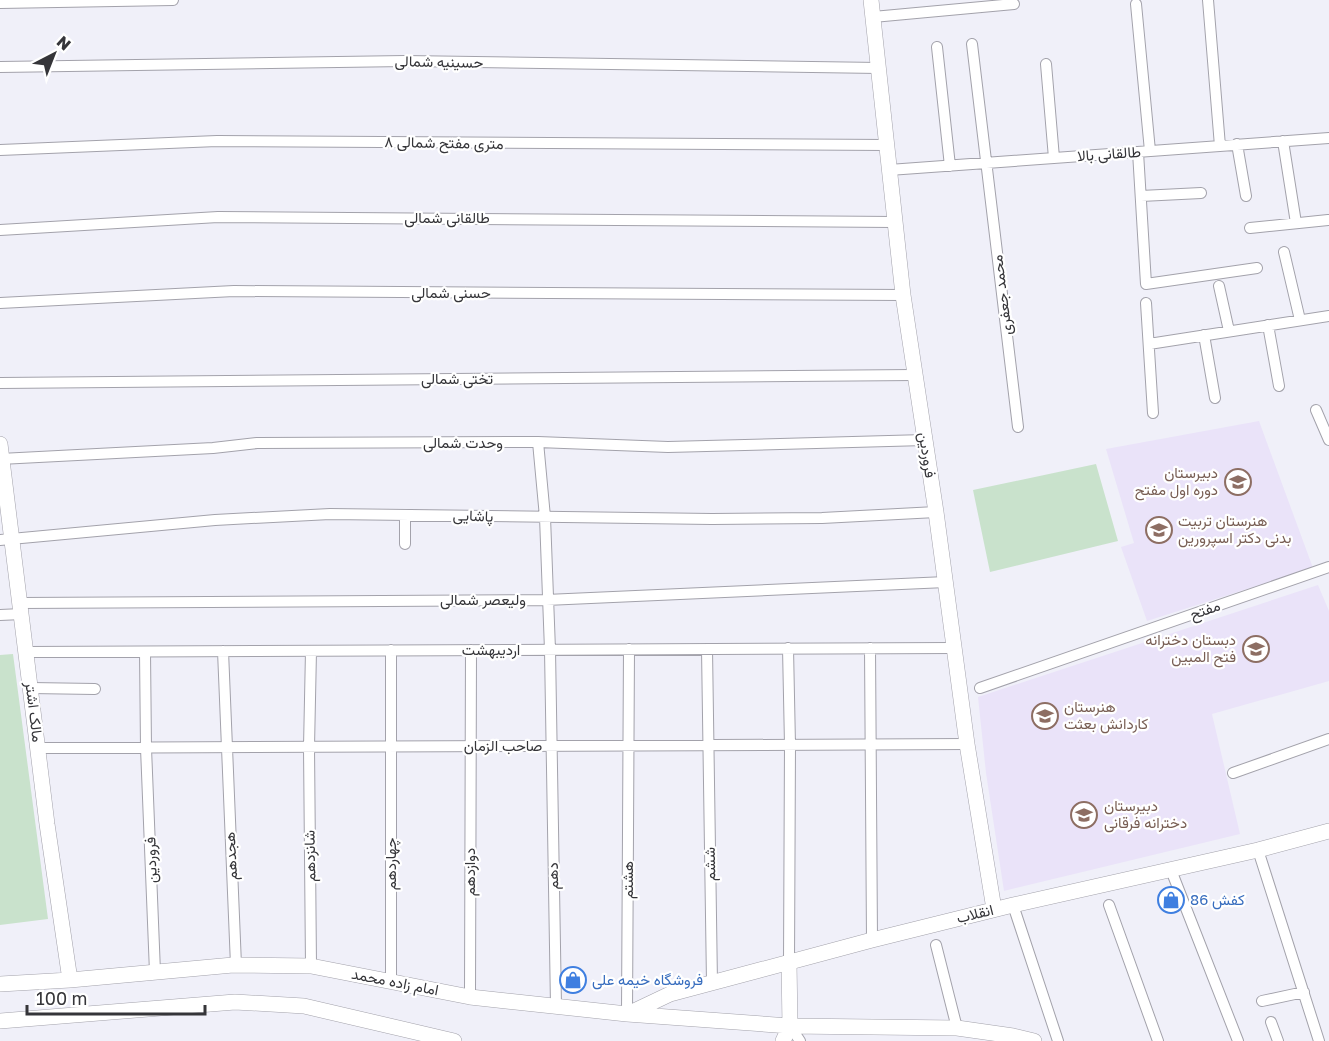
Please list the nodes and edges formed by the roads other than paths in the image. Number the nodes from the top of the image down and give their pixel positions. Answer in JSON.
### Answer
{"nodes":[{"id":1,"x":173,"y":0,"type":"edge"},
{"id":2,"x":870,"y":0,"type":"edge"},
{"id":3,"x":1208,"y":0,"type":"edge"},
{"id":4,"x":0,"y":3,"type":"edge"},
{"id":5,"x":1014,"y":4,"type":"dead end"},
{"id":6,"x":1136,"y":4,"type":"dead end"},
{"id":7,"x":873,"y":17,"type":"junction"},
{"id":8,"x":972,"y":44,"type":"dead end"},
{"id":9,"x":937,"y":47,"type":"dead end"},
{"id":10,"x":1047,"y":64,"type":"dead end"},
{"id":11,"x":0,"y":67,"type":"edge"},
{"id":12,"x":879,"y":68,"type":"junction"},
{"id":13,"x":1329,"y":138,"type":"edge"},
{"id":14,"x":1283,"y":141,"type":"junction"},
{"id":15,"x":1237,"y":144,"type":"junction"},
{"id":16,"x":887,"y":146,"type":"junction"},
{"id":17,"x":1220,"y":146,"type":"junction"},
{"id":18,"x":0,"y":150,"type":"edge"},
{"id":19,"x":1150,"y":151,"type":"junction"},
{"id":20,"x":1138,"y":152,"type":"junction"},
{"id":21,"x":1054,"y":158,"type":"junction"},
{"id":22,"x":986,"y":163,"type":"junction"},
{"id":23,"x":950,"y":166,"type":"junction"},
{"id":24,"x":889,"y":170,"type":"junction"},
{"id":25,"x":1201,"y":193,"type":"dead end"},
{"id":26,"x":1141,"y":196,"type":"junction"},
{"id":27,"x":1246,"y":196,"type":"dead end"},
{"id":28,"x":1328,"y":220,"type":"edge"},
{"id":29,"x":894,"y":222,"type":"junction"},
{"id":30,"x":1296,"y":223,"type":"junction"},
{"id":31,"x":1250,"y":228,"type":"dead end"},
{"id":32,"x":0,"y":230,"type":"edge"},
{"id":33,"x":1284,"y":252,"type":"dead end"},
{"id":34,"x":1257,"y":268,"type":"dead end"},
{"id":35,"x":1219,"y":286,"type":"dead end"},
{"id":36,"x":903,"y":295,"type":"junction"},
{"id":37,"x":0,"y":303,"type":"edge"},
{"id":38,"x":1146,"y":303,"type":"dead end"},
{"id":39,"x":1329,"y":317,"type":"edge"},
{"id":40,"x":1300,"y":320,"type":"junction"},
{"id":41,"x":1268,"y":325,"type":"junction"},
{"id":42,"x":1229,"y":331,"type":"junction"},
{"id":43,"x":1204,"y":335,"type":"junction"},
{"id":44,"x":1149,"y":344,"type":"junction"},
{"id":45,"x":914,"y":375,"type":"junction"},
{"id":46,"x":0,"y":383,"type":"edge"},
{"id":47,"x":1279,"y":386,"type":"dead end"},
{"id":48,"x":1215,"y":398,"type":"dead end"},
{"id":49,"x":1316,"y":410,"type":"dead end"},
{"id":50,"x":1153,"y":413,"type":"dead end"},
{"id":51,"x":1018,"y":427,"type":"dead end"},
{"id":52,"x":926,"y":440,"type":"junction"},
{"id":53,"x":1329,"y":440,"type":"edge"},
{"id":54,"x":538,"y":442,"type":"junction"},
{"id":55,"x":0,"y":454,"type":"edge"},
{"id":56,"x":936,"y":512,"type":"junction"},
{"id":57,"x":405,"y":514,"type":"junction"},
{"id":58,"x":545,"y":517,"type":"junction"},
{"id":59,"x":5,"y":540,"type":"edge"},
{"id":60,"x":405,"y":544,"type":"dead end"},
{"id":61,"x":1329,"y":567,"type":"edge"},
{"id":62,"x":946,"y":582,"type":"junction"},
{"id":63,"x":546,"y":600,"type":"junction"},
{"id":64,"x":21,"y":609,"type":"junction"},
{"id":65,"x":0,"y":615,"type":"edge"},
{"id":66,"x":788,"y":648,"type":"junction"},
{"id":67,"x":870,"y":648,"type":"junction"},
{"id":68,"x":954,"y":648,"type":"junction"},
{"id":69,"x":629,"y":649,"type":"junction"},
{"id":70,"x":707,"y":649,"type":"junction"},
{"id":71,"x":392,"y":650,"type":"junction"},
{"id":72,"x":471,"y":650,"type":"junction"},
{"id":73,"x":550,"y":650,"type":"junction"},
{"id":74,"x":223,"y":651,"type":"junction"},
{"id":75,"x":311,"y":651,"type":"junction"},
{"id":76,"x":27,"y":652,"type":"junction"},
{"id":77,"x":145,"y":652,"type":"junction"},
{"id":78,"x":31,"y":688,"type":"junction"},
{"id":79,"x":980,"y":688,"type":"dead end"},
{"id":80,"x":95,"y":689,"type":"dead end"},
{"id":81,"x":1329,"y":739,"type":"edge"},
{"id":82,"x":871,"y":744,"type":"junction"},
{"id":83,"x":967,"y":744,"type":"junction"},
{"id":84,"x":708,"y":745,"type":"junction"},
{"id":85,"x":790,"y":745,"type":"junction"},
{"id":86,"x":470,"y":746,"type":"junction"},
{"id":87,"x":551,"y":746,"type":"junction"},
{"id":88,"x":629,"y":746,"type":"junction"},
{"id":89,"x":226,"y":747,"type":"junction"},
{"id":90,"x":309,"y":747,"type":"junction"},
{"id":91,"x":391,"y":747,"type":"junction"},
{"id":92,"x":39,"y":748,"type":"junction"},
{"id":93,"x":146,"y":748,"type":"junction"},
{"id":94,"x":1233,"y":773,"type":"dead end"},
{"id":95,"x":1329,"y":831,"type":"edge"},
{"id":96,"x":1258,"y":849,"type":"junction"},
{"id":97,"x":1171,"y":870,"type":"junction"},
{"id":98,"x":1013,"y":905,"type":"junction"},
{"id":99,"x":1109,"y":905,"type":"dead end"},
{"id":100,"x":994,"y":909,"type":"junction"},
{"id":101,"x":872,"y":940,"type":"junction"},
{"id":102,"x":936,"y":945,"type":"dead end"},
{"id":103,"x":789,"y":962,"type":"junction"},
{"id":104,"x":236,"y":965,"type":"junction"},
{"id":105,"x":311,"y":966,"type":"junction"},
{"id":106,"x":155,"y":972,"type":"junction"},
{"id":107,"x":70,"y":980,"type":"junction"},
{"id":108,"x":391,"y":981,"type":"junction"},
{"id":109,"x":712,"y":983,"type":"junction"},
{"id":110,"x":0,"y":984,"type":"edge"},
{"id":111,"x":1304,"y":992,"type":"junction"},
{"id":112,"x":470,"y":997,"type":"junction"},
{"id":113,"x":1262,"y":1001,"type":"dead end"},
{"id":114,"x":556,"y":1006,"type":"junction"},
{"id":115,"x":627,"y":1014,"type":"junction"},
{"id":116,"x":0,"y":1021,"type":"edge"},
{"id":117,"x":1271,"y":1022,"type":"dead end"},
{"id":118,"x":790,"y":1026,"type":"junction"},
{"id":119,"x":957,"y":1028,"type":"junction"},
{"id":120,"x":454,"y":1041,"type":"edge"},
{"id":121,"x":783,"y":1041,"type":"edge"},
{"id":122,"x":800,"y":1041,"type":"edge"},
{"id":123,"x":1034,"y":1041,"type":"edge"},
{"id":124,"x":1058,"y":1041,"type":"edge"},
{"id":125,"x":1158,"y":1041,"type":"edge"},
{"id":126,"x":1238,"y":1041,"type":"edge"},
{"id":127,"x":1278,"y":1041,"type":"edge"},
{"id":128,"x":1319,"y":1041,"type":"edge"}],
"edges":[{"from":1,"to":4,"type":"street"},
{"from":2,"to":7,"type":"street","name":"فروردین"},
{"from":3,"to":17,"type":"street"},
{"from":5,"to":7,"type":"street"},
{"from":6,"to":19,"type":"street"},
{"from":7,"to":12,"type":"street","name":"فروردین"},
{"from":8,"to":22,"type":"street","name":"محمد جعفری"},
{"from":9,"to":23,"type":"street"},
{"from":10,"to":21,"type":"street"},
{"from":11,"to":12,"type":"street","name":"حسینیه شمالی"},
{"from":12,"to":16,"type":"street","name":"فروردین"},
{"from":13,"to":14,"type":"street","name":"طالقانی بالا"},
{"from":14,"to":15,"type":"street","name":"طالقانی بالا"},
{"from":14,"to":30,"type":"street"},
{"from":15,"to":17,"type":"street","name":"طالقانی بالا"},
{"from":15,"to":27,"type":"street"},
{"from":16,"to":18,"type":"street","name":"۸ متری مفتح شمالی"},
{"from":16,"to":24,"type":"street","name":"فروردین"},
{"from":17,"to":19,"type":"street","name":"طالقانی بالا"},
{"from":19,"to":20,"type":"street","name":"طالقانی بالا"},
{"from":20,"to":21,"type":"street","name":"طالقانی بالا"},
{"from":20,"to":26,"type":"street"},
{"from":21,"to":22,"type":"street","name":"طالقانی بالا"},
{"from":22,"to":23,"type":"street","name":"طالقانی بالا"},
{"from":22,"to":51,"type":"street","name":"محمد جعفری"},
{"from":23,"to":24,"type":"street","name":"طالقانی بالا"},
{"from":24,"to":29,"type":"street","name":"فروردین"},
{"from":25,"to":26,"type":"street"},
{"from":26,"to":34,"type":"street"},
{"from":28,"to":30,"type":"street"},
{"from":29,"to":32,"type":"street","name":"طالقانی شمالی"},
{"from":29,"to":36,"type":"street","name":"فروردین"},
{"from":30,"to":31,"type":"street"},
{"from":33,"to":40,"type":"street"},
{"from":35,"to":42,"type":"street"},
{"from":36,"to":37,"type":"street","name":"حسنی شمالی"},
{"from":36,"to":45,"type":"street","name":"فروردین"},
{"from":38,"to":44,"type":"street"},
{"from":39,"to":40,"type":"street"},
{"from":40,"to":41,"type":"street"},
{"from":41,"to":42,"type":"street"},
{"from":41,"to":47,"type":"street"},
{"from":42,"to":43,"type":"street"},
{"from":43,"to":44,"type":"street"},
{"from":43,"to":48,"type":"street"},
{"from":44,"to":50,"type":"street"},
{"from":45,"to":46,"type":"street","name":"تختی شمالی"},
{"from":45,"to":52,"type":"street","name":"فروردین"},
{"from":49,"to":53,"type":"street"},
{"from":52,"to":54,"type":"street","name":"وحدت شمالی"},
{"from":52,"to":56,"type":"street","name":"فروردین"},
{"from":54,"to":55,"type":"street","name":"وحدت شمالی"},
{"from":54,"to":58,"type":"street","name":"دهم"},
{"from":55,"to":59,"type":"street","name":"مالک اشتر"},
{"from":56,"to":58,"type":"street","name":"پاشایی"},
{"from":56,"to":62,"type":"street","name":"فروردین"},
{"from":57,"to":58,"type":"street","name":"پاشایی"},
{"from":57,"to":59,"type":"street","name":"پاشایی"},
{"from":57,"to":60,"type":"street"},
{"from":58,"to":63,"type":"street","name":"دهم"},
{"from":59,"to":64,"type":"street","name":"مالک اشتر"},
{"from":61,"to":79,"type":"street","name":"مفتح"},
{"from":62,"to":63,"type":"street","name":"ولیعصر شمالی"},
{"from":62,"to":68,"type":"street","name":"فروردین"},
{"from":63,"to":64,"type":"street","name":"ولیعصر شمالی"},
{"from":63,"to":73,"type":"street","name":"دهم"},
{"from":64,"to":65,"type":"street","name":"ولیعصر شمالی"},
{"from":64,"to":76,"type":"street","name":"مالک اشتر"},
{"from":66,"to":67,"type":"street","name":"اردیبهشت"},
{"from":66,"to":70,"type":"street","name":"اردیبهشت"},
{"from":66,"to":85,"type":"street"},
{"from":67,"to":68,"type":"street","name":"اردیبهشت"},
{"from":67,"to":82,"type":"street"},
{"from":68,"to":83,"type":"street","name":"فروردین"},
{"from":69,"to":70,"type":"street","name":"اردیبهشت"},
{"from":69,"to":73,"type":"street","name":"اردیبهشت"},
{"from":69,"to":88,"type":"street","name":"هشتم"},
{"from":70,"to":84,"type":"street","name":"ششم"},
{"from":71,"to":72,"type":"street","name":"اردیبهشت"},
{"from":71,"to":75,"type":"street","name":"اردیبهشت"},
{"from":71,"to":91,"type":"street","name":"چهاردهم"},
{"from":72,"to":73,"type":"street","name":"اردیبهشت"},
{"from":72,"to":86,"type":"street","name":"دوازدهم"},
{"from":73,"to":87,"type":"street","name":"دهم"},
{"from":74,"to":75,"type":"street","name":"اردیبهشت"},
{"from":74,"to":77,"type":"street","name":"اردیبهشت"},
{"from":74,"to":89,"type":"street","name":"هجدهم"},
{"from":75,"to":90,"type":"street","name":"شانزدهم"},
{"from":76,"to":77,"type":"street","name":"اردیبهشت"},
{"from":76,"to":78,"type":"street","name":"مالک اشتر"},
{"from":77,"to":93,"type":"street","name":"فروردین"},
{"from":78,"to":80,"type":"street"},
{"from":78,"to":92,"type":"street","name":"مالک اشتر"},
{"from":81,"to":94,"type":"street"},
{"from":82,"to":83,"type":"street","name":"صاحب الزمان"},
{"from":82,"to":85,"type":"street","name":"صاحب الزمان"},
{"from":82,"to":101,"type":"street"},
{"from":83,"to":100,"type":"street","name":"فروردین"},
{"from":84,"to":85,"type":"street","name":"صاحب الزمان"},
{"from":84,"to":88,"type":"street","name":"صاحب الزمان"},
{"from":84,"to":109,"type":"street","name":"ششم"},
{"from":85,"to":103,"type":"street"},
{"from":86,"to":87,"type":"street","name":"صاحب الزمان"},
{"from":86,"to":91,"type":"street","name":"صاحب الزمان"},
{"from":86,"to":112,"type":"street","name":"دوازدهم"},
{"from":87,"to":88,"type":"street","name":"صاحب الزمان"},
{"from":87,"to":114,"type":"street","name":"دهم"},
{"from":88,"to":115,"type":"street","name":"هشتم"},
{"from":89,"to":90,"type":"street","name":"صاحب الزمان"},
{"from":89,"to":93,"type":"street","name":"صاحب الزمان"},
{"from":89,"to":104,"type":"street","name":"هجدهم"},
{"from":90,"to":91,"type":"street","name":"صاحب الزمان"},
{"from":90,"to":105,"type":"street","name":"شانزدهم"},
{"from":91,"to":108,"type":"street","name":"چهاردهم"},
{"from":92,"to":93,"type":"street","name":"صاحب الزمان"},
{"from":92,"to":107,"type":"street","name":"مالک اشتر"},
{"from":93,"to":106,"type":"street","name":"فروردین"},
{"from":95,"to":96,"type":"street","name":"انقلاب"},
{"from":96,"to":97,"type":"street","name":"انقلاب"},
{"from":96,"to":111,"type":"street"},
{"from":97,"to":98,"type":"street","name":"انقلاب"},
{"from":97,"to":126,"type":"street"},
{"from":98,"to":100,"type":"street","name":"انقلاب"},
{"from":98,"to":124,"type":"street"},
{"from":99,"to":125,"type":"street"},
{"from":100,"to":101,"type":"street","name":"انقلاب"},
{"from":101,"to":103,"type":"street","name":"انقلاب"},
{"from":102,"to":119,"type":"street"},
{"from":103,"to":109,"type":"street","name":"انقلاب"},
{"from":103,"to":118,"type":"street"},
{"from":104,"to":105,"type":"street","name":"امام زاده محمد"},
{"from":104,"to":106,"type":"street","name":"امام زاده محمد"},
{"from":105,"to":108,"type":"street","name":"امام زاده محمد"},
{"from":106,"to":107,"type":"street","name":"امام زاده محمد"},
{"from":107,"to":110,"type":"street","name":"امام زاده محمد"},
{"from":108,"to":112,"type":"street","name":"امام زاده محمد"},
{"from":109,"to":115,"type":"street","name":"انقلاب"},
{"from":111,"to":113,"type":"street"},
{"from":111,"to":128,"type":"street"},
{"from":112,"to":114,"type":"street","name":"امام زاده محمد"},
{"from":114,"to":115,"type":"street","name":"امام زاده محمد"},
{"from":115,"to":118,"type":"street","name":"امام زاده محمد"},
{"from":116,"to":120,"type":"street"},
{"from":117,"to":127,"type":"street"},
{"from":118,"to":119,"type":"street","name":"امام زاده محمد"},
{"from":118,"to":121,"type":"street"},
{"from":118,"to":122,"type":"street"},
{"from":119,"to":123,"type":"street","name":"امام زاده محمد"}]}
